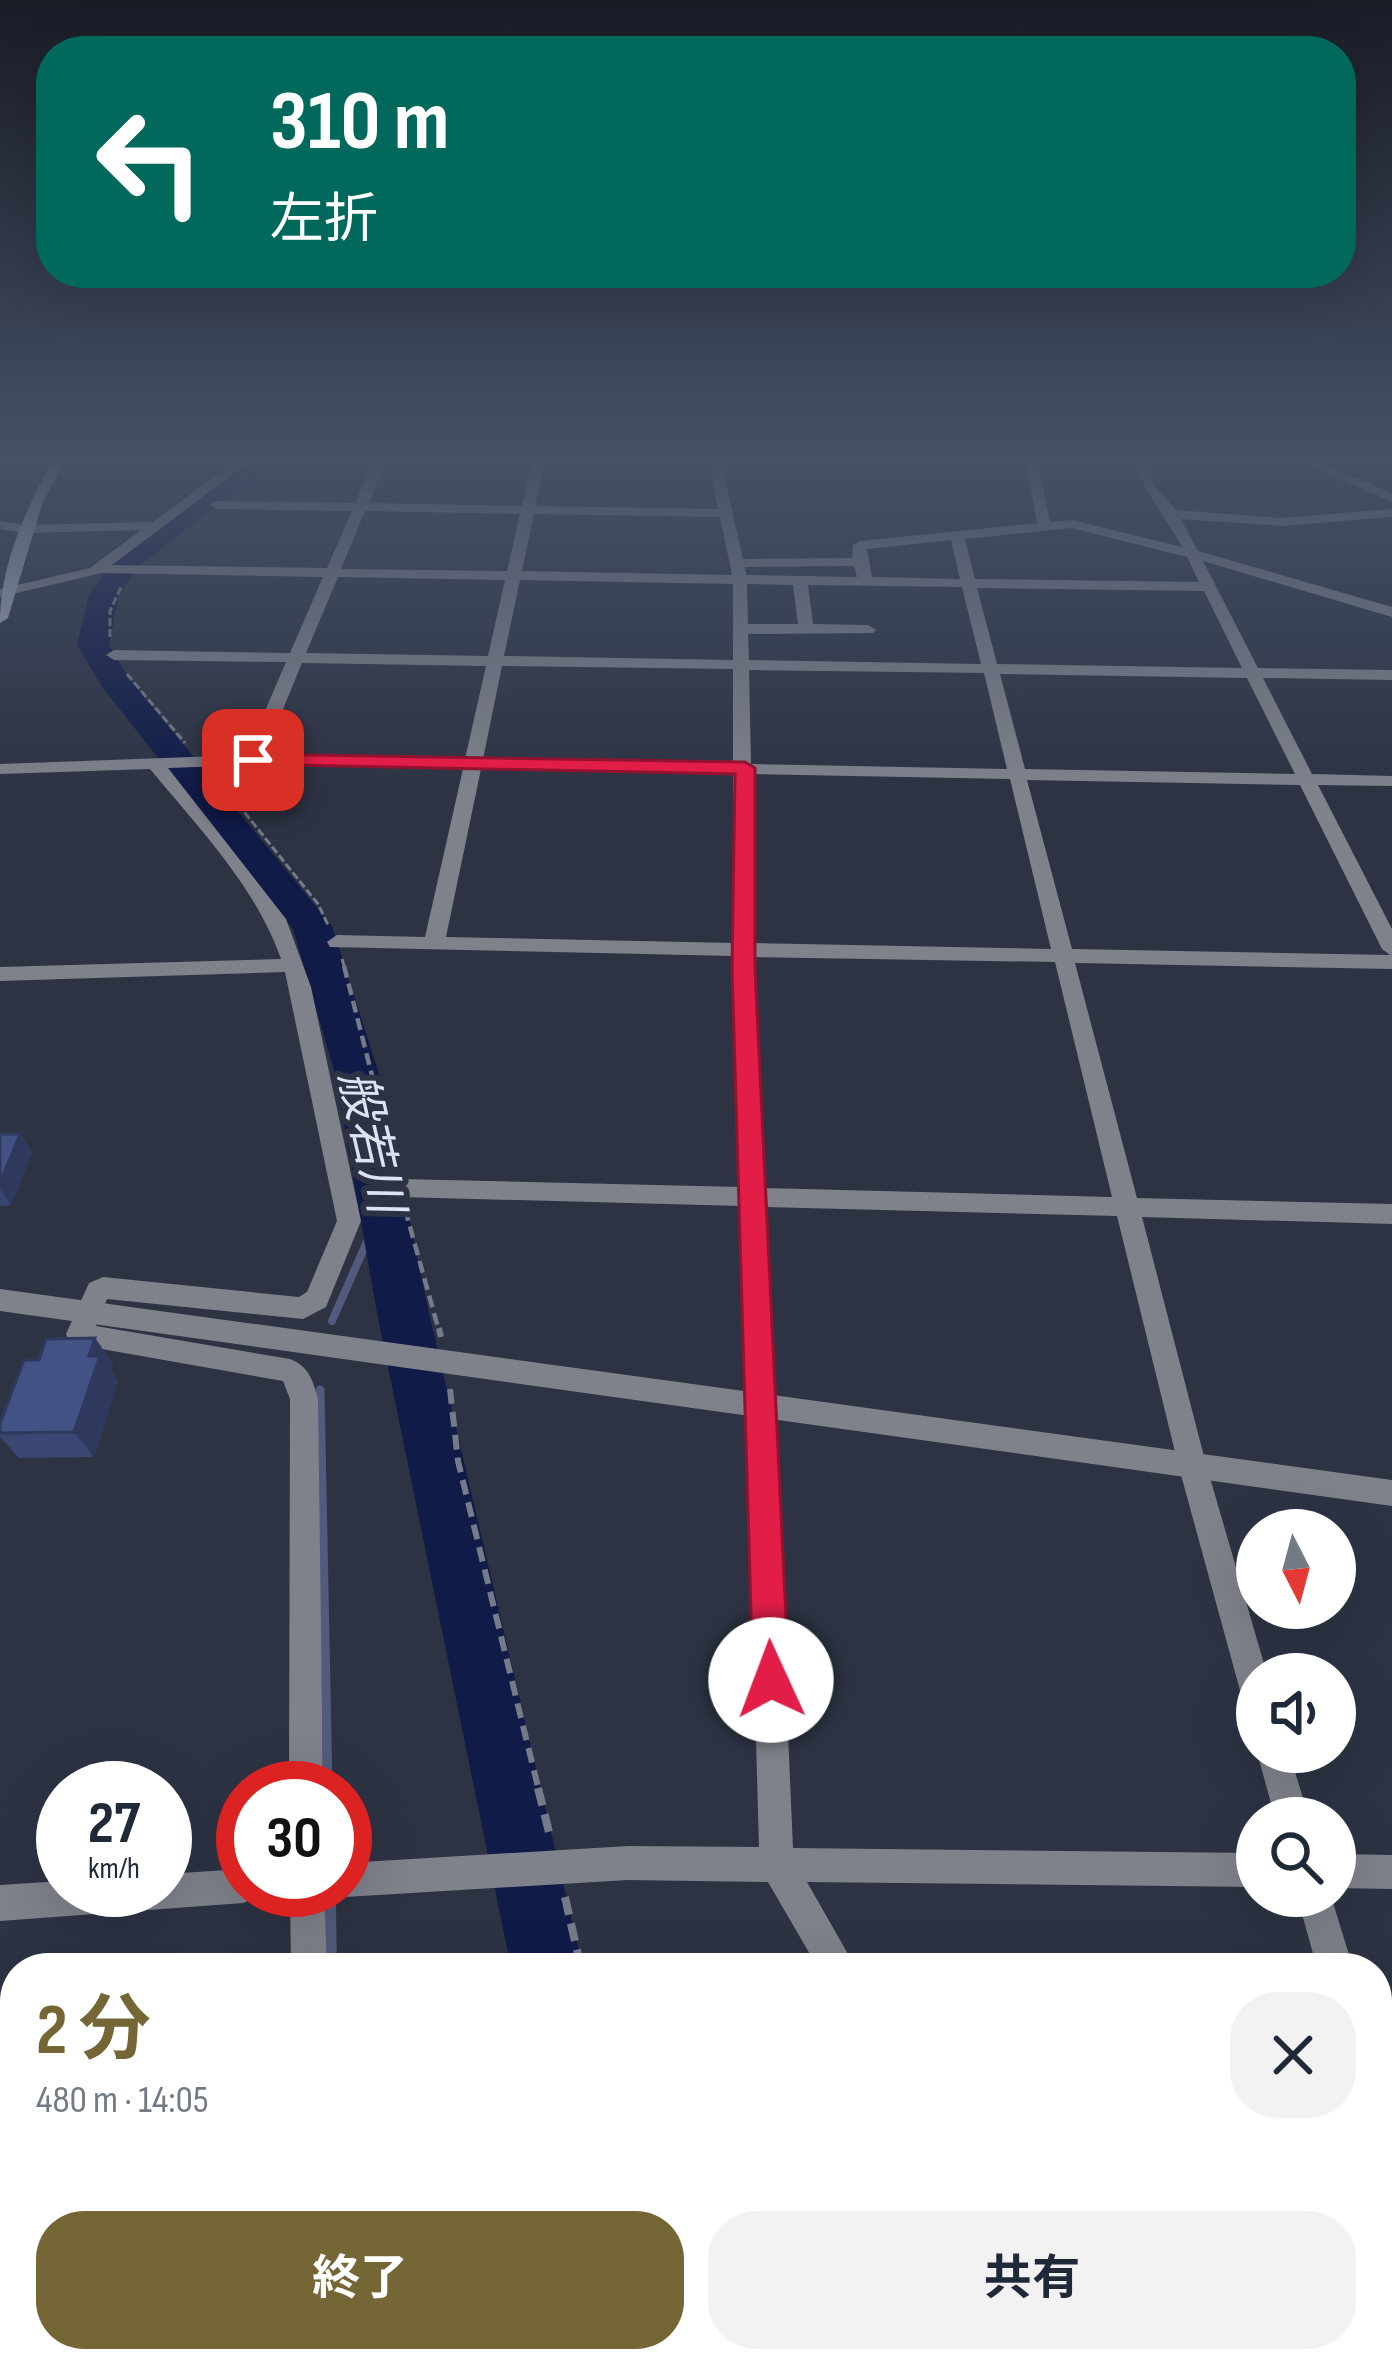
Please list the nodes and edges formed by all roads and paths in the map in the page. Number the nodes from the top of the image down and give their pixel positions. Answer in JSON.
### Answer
{"nodes":[{"id":1,"x":97,"y":569,"type":"joint"},
{"id":2,"x":333,"y":569,"type":"edge"},
{"id":3,"x":515,"y":569,"type":"edge"},
{"id":4,"x":738,"y":569,"type":"edge"},
{"id":5,"x":778,"y":569,"type":"edge"},
{"id":6,"x":861,"y":569,"type":"edge"},
{"id":7,"x":967,"y":569,"type":"edge"},
{"id":8,"x":1201,"y":569,"type":"edge"},
{"id":9,"x":1244,"y":569,"type":"edge"},
{"id":10,"x":332,"y":572,"type":"junction"},
{"id":11,"x":739,"y":572,"type":"junction"},
{"id":12,"x":514,"y":575,"type":"junction"},
{"id":13,"x":800,"y":580,"type":"junction"},
{"id":14,"x":866,"y":581,"type":"junction"},
{"id":15,"x":972,"y":584,"type":"junction"},
{"id":16,"x":1210,"y":587,"type":"junction"},
{"id":17,"x":4,"y":592,"type":"edge"},
{"id":18,"x":1392,"y":612,"type":"edge"},
{"id":19,"x":0,"y":618,"type":"edge"},
{"id":20,"x":742,"y":628,"type":"junction"},
{"id":21,"x":806,"y":628,"type":"junction"},
{"id":22,"x":868,"y":631,"type":"dead end"},
{"id":23,"x":114,"y":655,"type":"dead end"},
{"id":24,"x":296,"y":656,"type":"junction"},
{"id":25,"x":496,"y":659,"type":"junction"},
{"id":26,"x":741,"y":662,"type":"junction"},
{"id":27,"x":990,"y":668,"type":"junction"},
{"id":28,"x":1254,"y":673,"type":"junction"},
{"id":29,"x":1392,"y":675,"type":"edge"},
{"id":30,"x":253,"y":760,"type":"junction"},
{"id":31,"x":154,"y":762,"type":"junction"},
{"id":32,"x":472,"y":764,"type":"junction"},
{"id":33,"x":745,"y":768,"type":"junction"},
{"id":34,"x":0,"y":769,"type":"edge"},
{"id":35,"x":1020,"y":775,"type":"junction"},
{"id":36,"x":1309,"y":780,"type":"junction"},
{"id":37,"x":1392,"y":782,"type":"edge"},
{"id":38,"x":337,"y":942,"type":"dead end"},
{"id":39,"x":434,"y":944,"type":"junction"},
{"id":40,"x":1392,"y":949,"type":"edge"},
{"id":41,"x":744,"y":951,"type":"junction"},
{"id":42,"x":1066,"y":956,"type":"junction"},
{"id":43,"x":1392,"y":962,"type":"edge"},
{"id":44,"x":294,"y":964,"type":"junction"},
{"id":45,"x":0,"y":974,"type":"edge"},
{"id":46,"x":401,"y":1188,"type":"dead end"},
{"id":47,"x":752,"y":1197,"type":"junction"},
{"id":48,"x":1131,"y":1208,"type":"junction"},
{"id":49,"x":1392,"y":1214,"type":"edge"},
{"id":50,"x":0,"y":1300,"type":"edge"},
{"id":51,"x":88,"y":1312,"type":"junction"},
{"id":52,"x":762,"y":1404,"type":"junction"},
{"id":53,"x":1192,"y":1464,"type":"junction"},
{"id":54,"x":1392,"y":1493,"type":"edge"},
{"id":55,"x":1245,"y":1653,"type":"edge"},
{"id":56,"x":305,"y":1761,"type":"edge"},
{"id":57,"x":777,"y":1865,"type":"junction"},
{"id":58,"x":1236,"y":1870,"type":"edge"},
{"id":59,"x":1356,"y":1871,"type":"edge"},
{"id":60,"x":1392,"y":1872,"type":"edge"},
{"id":61,"x":372,"y":1878,"type":"edge"},
{"id":62,"x":216,"y":1888,"type":"edge"},
{"id":63,"x":0,"y":1903,"type":"edge"},
{"id":64,"x":308,"y":1917,"type":"edge"},
{"id":65,"x":1320,"y":1917,"type":"edge"},
{"id":66,"x":309,"y":1953,"type":"edge"},
{"id":67,"x":829,"y":1953,"type":"edge"},
{"id":68,"x":1331,"y":1953,"type":"edge"}],
"edges":[{"from":1,"to":10,"type":"street"},
{"from":1,"to":17,"type":"street"},
{"from":2,"to":10,"type":"street"},
{"from":3,"to":12,"type":"street"},
{"from":4,"to":11,"type":"street"},
{"from":5,"to":11,"type":"street"},
{"from":6,"to":14,"type":"street"},
{"from":7,"to":15,"type":"street"},
{"from":8,"to":16,"type":"street"},
{"from":9,"to":18,"type":"street"},
{"from":10,"to":12,"type":"street"},
{"from":10,"to":24,"type":"street"},
{"from":11,"to":12,"type":"street"},
{"from":11,"to":13,"type":"street"},
{"from":11,"to":20,"type":"street"},
{"from":12,"to":25,"type":"street"},
{"from":13,"to":14,"type":"street"},
{"from":13,"to":21,"type":"street"},
{"from":14,"to":15,"type":"street"},
{"from":15,"to":16,"type":"street"},
{"from":15,"to":27,"type":"street"},
{"from":16,"to":28,"type":"street"},
{"from":17,"to":19,"type":"main road"},
{"from":20,"to":21,"type":"street"},
{"from":20,"to":26,"type":"street"},
{"from":21,"to":22,"type":"street"},
{"from":23,"to":24,"type":"street"},
{"from":24,"to":25,"type":"street"},
{"from":24,"to":30,"type":"street"},
{"from":25,"to":26,"type":"street"},
{"from":25,"to":32,"type":"street"},
{"from":26,"to":27,"type":"street"},
{"from":26,"to":33,"type":"street"},
{"from":27,"to":28,"type":"street"},
{"from":27,"to":35,"type":"street"},
{"from":28,"to":29,"type":"street"},
{"from":28,"to":36,"type":"street"},
{"from":30,"to":31,"type":"street"},
{"from":30,"to":32,"type":"street"},
{"from":31,"to":34,"type":"street"},
{"from":31,"to":44,"type":"street"},
{"from":32,"to":33,"type":"street"},
{"from":32,"to":39,"type":"street"},
{"from":33,"to":35,"type":"street"},
{"from":33,"to":41,"type":"street"},
{"from":35,"to":36,"type":"street"},
{"from":35,"to":42,"type":"street"},
{"from":36,"to":37,"type":"street"},
{"from":36,"to":40,"type":"street"},
{"from":38,"to":39,"type":"street"},
{"from":39,"to":41,"type":"street"},
{"from":41,"to":42,"type":"street"},
{"from":41,"to":47,"type":"street"},
{"from":42,"to":43,"type":"street"},
{"from":42,"to":48,"type":"street"},
{"from":44,"to":45,"type":"street"},
{"from":44,"to":51,"type":"street"},
{"from":46,"to":47,"type":"street"},
{"from":47,"to":48,"type":"street"},
{"from":47,"to":52,"type":"street"},
{"from":48,"to":49,"type":"street"},
{"from":48,"to":53,"type":"street"},
{"from":50,"to":51,"type":"street"},
{"from":51,"to":52,"type":"street"},
{"from":51,"to":56,"type":"street"},
{"from":52,"to":53,"type":"street"},
{"from":52,"to":57,"type":"street"},
{"from":53,"to":54,"type":"street"},
{"from":53,"to":55,"type":"street"},
{"from":57,"to":58,"type":"street"},
{"from":57,"to":61,"type":"street"},
{"from":57,"to":67,"type":"street"},
{"from":59,"to":60,"type":"street"},
{"from":62,"to":63,"type":"street"},
{"from":64,"to":66,"type":"street"},
{"from":65,"to":68,"type":"street"}]}
